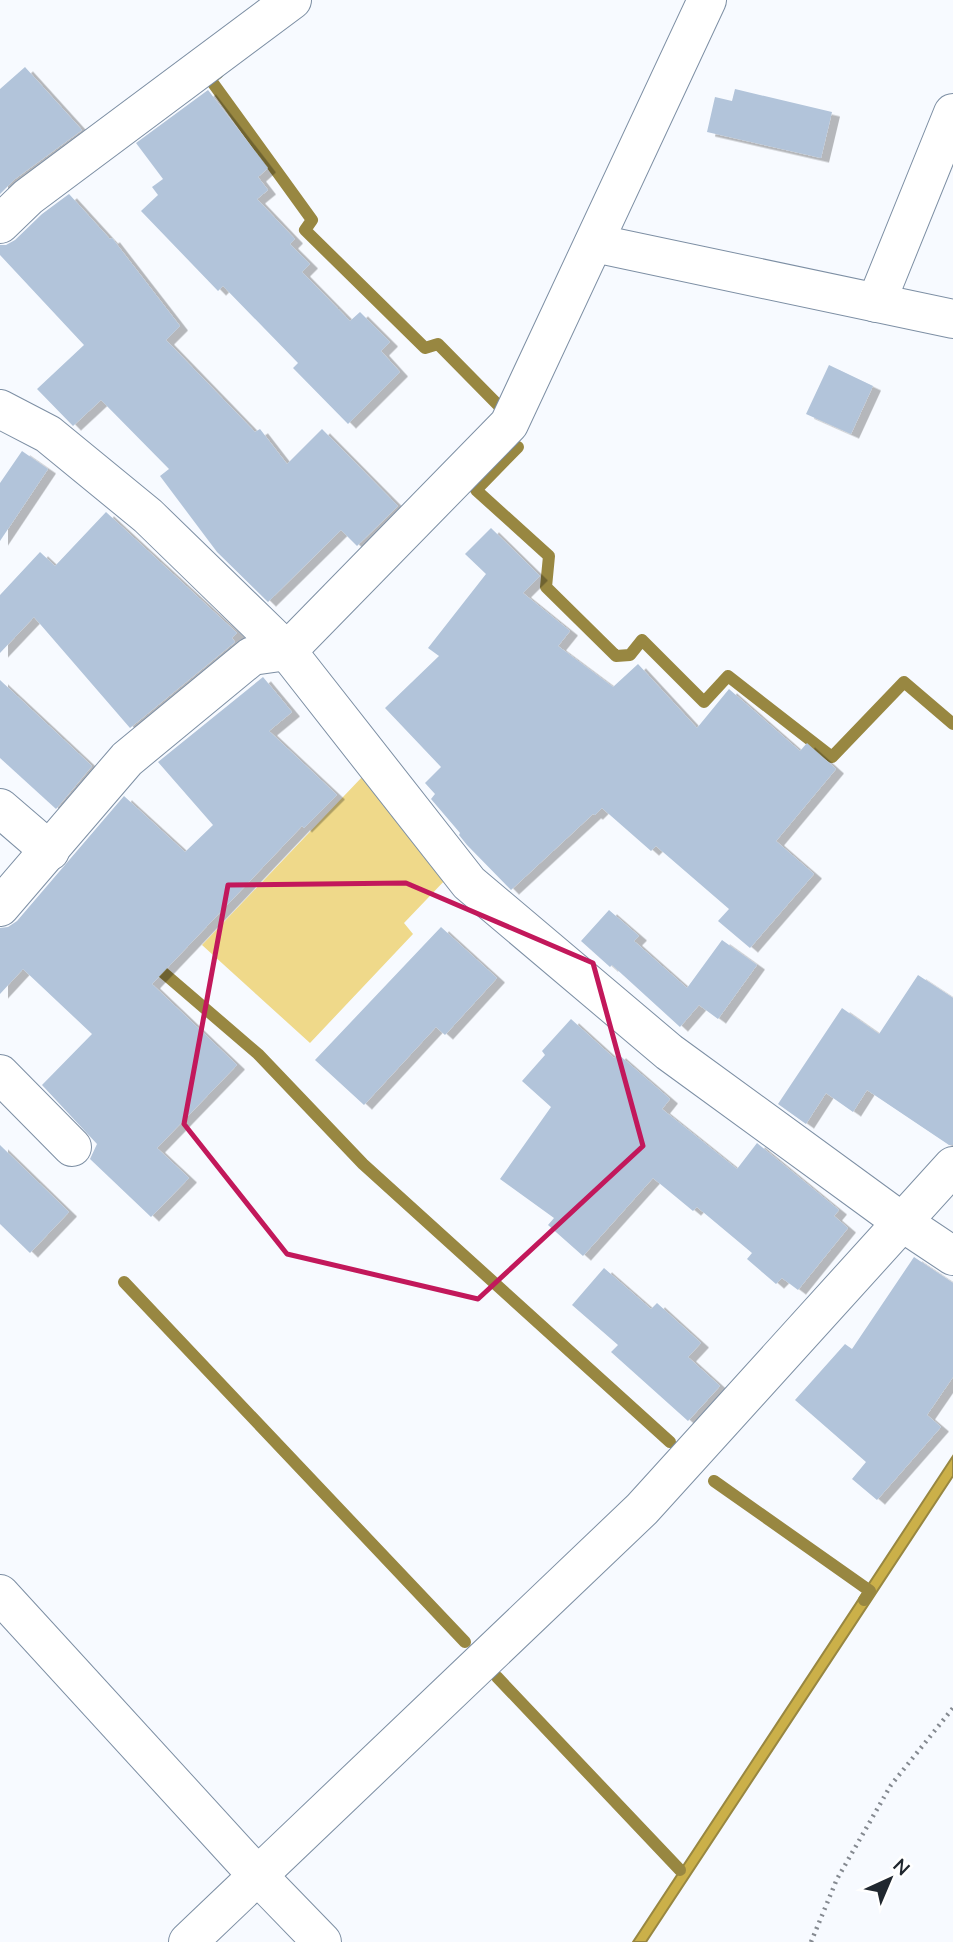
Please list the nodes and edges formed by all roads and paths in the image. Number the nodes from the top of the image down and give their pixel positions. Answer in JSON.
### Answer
{"nodes":[{"id":1,"x":292,"y":0,"type":"edge"},
{"id":2,"x":707,"y":0,"type":"edge"},
{"id":3,"x":953,"y":113,"type":"edge"},
{"id":4,"x":0,"y":224,"type":"edge"},
{"id":5,"x":594,"y":243,"type":"junction"},
{"id":6,"x":876,"y":303,"type":"junction"},
{"id":7,"x":953,"y":319,"type":"edge"},
{"id":8,"x":0,"y":409,"type":"edge"},
{"id":9,"x":287,"y":651,"type":"junction"},
{"id":10,"x":0,"y":808,"type":"edge"},
{"id":11,"x":50,"y":851,"type":"junction"},
{"id":12,"x":0,"y":907,"type":"edge"},
{"id":13,"x":0,"y":1074,"type":"edge"},
{"id":14,"x":72,"y":1147,"type":"dead end"},
{"id":15,"x":953,"y":1166,"type":"edge"},
{"id":16,"x":902,"y":1222,"type":"junction"},
{"id":17,"x":953,"y":1256,"type":"edge"},
{"id":18,"x":0,"y":1594,"type":"edge"},
{"id":19,"x":953,"y":1708,"type":"edge"},
{"id":20,"x":258,"y":1876,"type":"junction"},
{"id":21,"x":188,"y":1942,"type":"edge"},
{"id":22,"x":322,"y":1942,"type":"edge"},
{"id":23,"x":811,"y":1942,"type":"edge"}],
"edges":[{"from":1,"to":4,"type":"street"},
{"from":2,"to":5,"type":"street"},
{"from":3,"to":6,"type":"street"},
{"from":5,"to":6,"type":"street"},
{"from":5,"to":9,"type":"street"},
{"from":6,"to":7,"type":"street"},
{"from":8,"to":9,"type":"street"},
{"from":9,"to":11,"type":"street"},
{"from":9,"to":16,"type":"street"},
{"from":10,"to":11,"type":"street"},
{"from":11,"to":12,"type":"street"},
{"from":13,"to":14,"type":"street"},
{"from":15,"to":16,"type":"street"},
{"from":16,"to":17,"type":"street"},
{"from":16,"to":20,"type":"street"},
{"from":18,"to":20,"type":"street"},
{"from":19,"to":23,"type":"path"},
{"from":20,"to":21,"type":"street"},
{"from":20,"to":22,"type":"street"}]}
